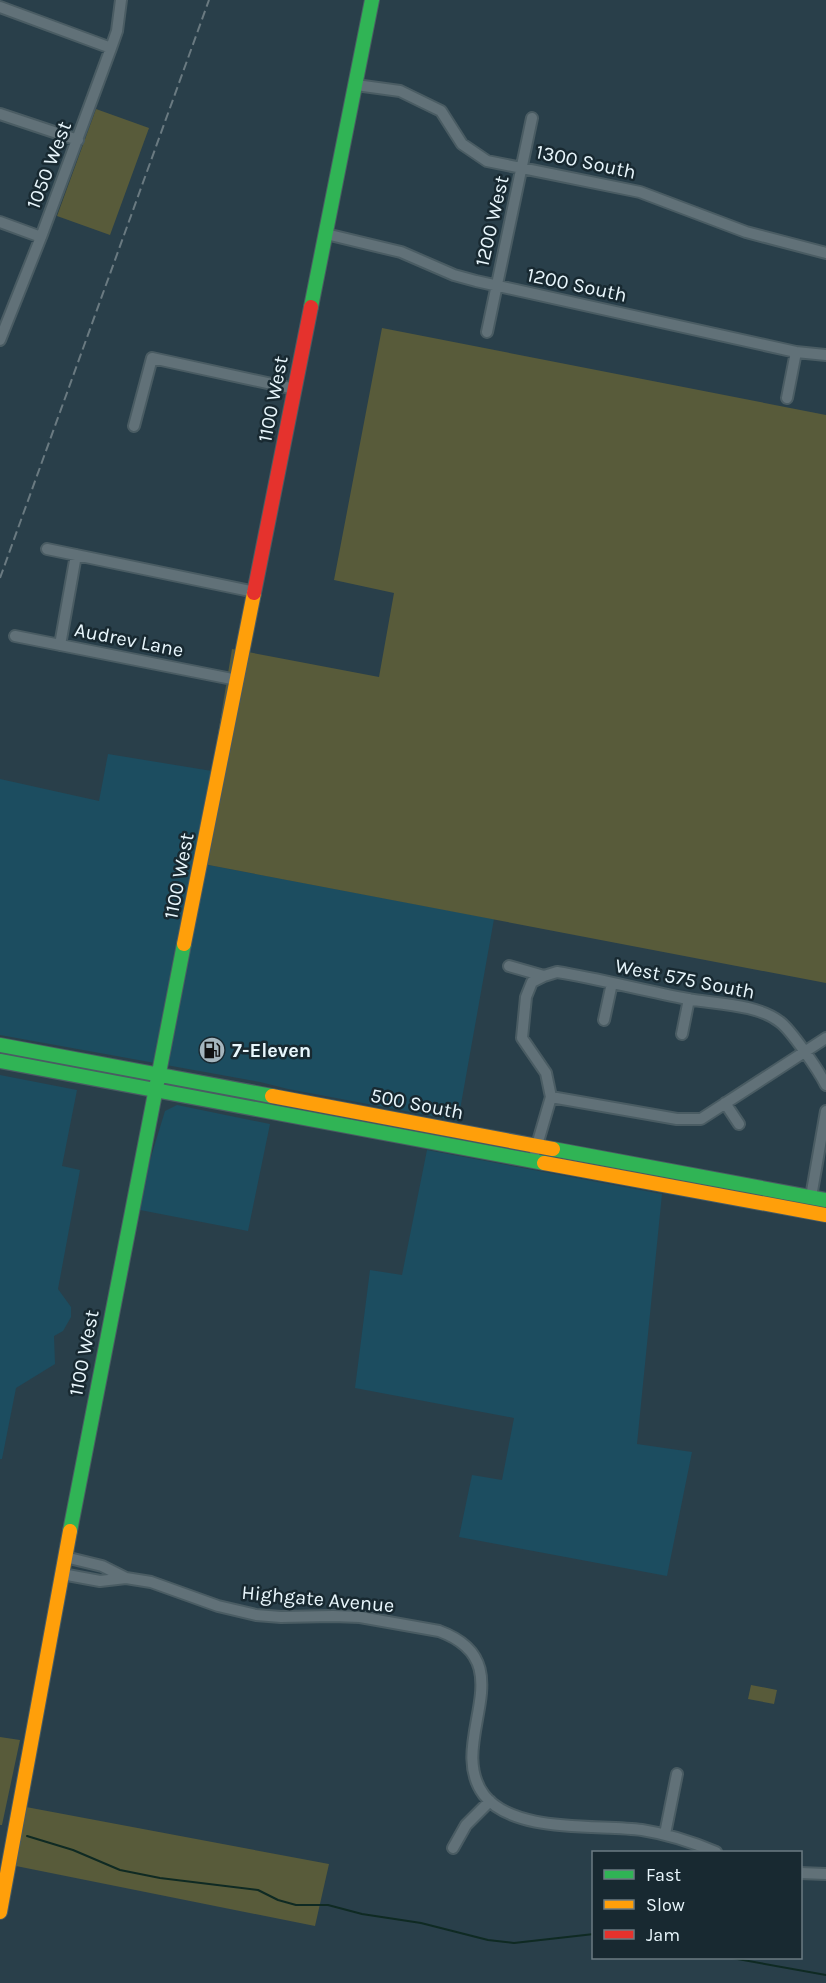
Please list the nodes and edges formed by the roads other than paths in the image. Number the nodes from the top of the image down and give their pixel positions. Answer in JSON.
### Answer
{"nodes":[{"id":1,"x":121,"y":0,"type":"edge"},
{"id":2,"x":372,"y":0,"type":"edge"},
{"id":3,"x":0,"y":7,"type":"edge"},
{"id":4,"x":111,"y":48,"type":"junction"},
{"id":5,"x":356,"y":85,"type":"junction"},
{"id":6,"x":0,"y":114,"type":"edge"},
{"id":7,"x":532,"y":118,"type":"dead end"},
{"id":8,"x":78,"y":140,"type":"junction"},
{"id":9,"x":523,"y":167,"type":"junction"},
{"id":10,"x":0,"y":222,"type":"edge"},
{"id":11,"x":326,"y":234,"type":"junction"},
{"id":12,"x":41,"y":237,"type":"junction"},
{"id":13,"x":826,"y":254,"type":"edge"},
{"id":14,"x":496,"y":285,"type":"junction"},
{"id":15,"x":487,"y":332,"type":"dead end"},
{"id":16,"x":0,"y":340,"type":"edge"},
{"id":17,"x":796,"y":352,"type":"junction"},
{"id":18,"x":826,"y":355,"type":"edge"},
{"id":19,"x":296,"y":389,"type":"junction"},
{"id":20,"x":787,"y":398,"type":"dead end"},
{"id":21,"x":134,"y":426,"type":"dead end"},
{"id":22,"x":47,"y":549,"type":"dead end"},
{"id":23,"x":76,"y":555,"type":"junction"},
{"id":24,"x":255,"y":592,"type":"junction"},
{"id":25,"x":15,"y":636,"type":"dead end"},
{"id":26,"x":60,"y":645,"type":"junction"},
{"id":27,"x":237,"y":680,"type":"junction"},
{"id":28,"x":509,"y":966,"type":"dead end"},
{"id":29,"x":544,"y":976,"type":"junction"},
{"id":30,"x":612,"y":983,"type":"junction"},
{"id":31,"x":689,"y":999,"type":"junction"},
{"id":32,"x":604,"y":1020,"type":"dead end"},
{"id":33,"x":682,"y":1034,"type":"dead end"},
{"id":34,"x":826,"y":1038,"type":"edge"},
{"id":35,"x":0,"y":1046,"type":"edge"},
{"id":36,"x":803,"y":1052,"type":"junction"},
{"id":37,"x":0,"y":1061,"type":"edge"},
{"id":38,"x":158,"y":1075,"type":"junction"},
{"id":39,"x":826,"y":1085,"type":"edge"},
{"id":40,"x":155,"y":1090,"type":"junction"},
{"id":41,"x":550,"y":1097,"type":"junction"},
{"id":42,"x":725,"y":1103,"type":"junction"},
{"id":43,"x":826,"y":1111,"type":"edge"},
{"id":44,"x":738,"y":1124,"type":"dead end"},
{"id":45,"x":536,"y":1146,"type":"junction"},
{"id":46,"x":533,"y":1161,"type":"junction"},
{"id":47,"x":811,"y":1197,"type":"junction"},
{"id":48,"x":826,"y":1200,"type":"edge"},
{"id":49,"x":826,"y":1215,"type":"edge"},
{"id":50,"x":65,"y":1557,"type":"junction"},
{"id":51,"x":62,"y":1574,"type":"junction"},
{"id":52,"x":126,"y":1578,"type":"junction"},
{"id":53,"x":677,"y":1774,"type":"dead end"},
{"id":54,"x":490,"y":1801,"type":"junction"},
{"id":55,"x":665,"y":1834,"type":"junction"},
{"id":56,"x":453,"y":1848,"type":"dead end"},
{"id":57,"x":714,"y":1851,"type":"edge"},
{"id":58,"x":802,"y":1872,"type":"edge"},
{"id":59,"x":826,"y":1874,"type":"edge"},
{"id":60,"x":0,"y":1912,"type":"edge"}],
"edges":[{"from":1,"to":4,"type":"street","name":"1050 West"},
{"from":2,"to":5,"type":"street","name":"1100 West"},
{"from":3,"to":4,"type":"street"},
{"from":4,"to":8,"type":"street","name":"1050 West"},
{"from":5,"to":9,"type":"street","name":"1300 South"},
{"from":5,"to":11,"type":"street","name":"1100 West"},
{"from":6,"to":8,"type":"street"},
{"from":7,"to":9,"type":"street","name":"1200 West"},
{"from":8,"to":12,"type":"street","name":"1050 West"},
{"from":9,"to":13,"type":"street","name":"1300 South"},
{"from":9,"to":14,"type":"street","name":"1200 West"},
{"from":10,"to":12,"type":"street"},
{"from":11,"to":14,"type":"street","name":"1200 South"},
{"from":11,"to":19,"type":"street","name":"1100 West"},
{"from":12,"to":16,"type":"street","name":"1050 West"},
{"from":14,"to":15,"type":"street","name":"1200 West"},
{"from":14,"to":17,"type":"street","name":"1200 South"},
{"from":17,"to":18,"type":"street","name":"1200 South"},
{"from":17,"to":20,"type":"street"},
{"from":19,"to":21,"type":"street"},
{"from":19,"to":24,"type":"street","name":"1100 West"},
{"from":22,"to":23,"type":"street"},
{"from":23,"to":24,"type":"street"},
{"from":23,"to":26,"type":"street"},
{"from":24,"to":27,"type":"street","name":"1100 West"},
{"from":25,"to":26,"type":"street","name":"Audrev Lane"},
{"from":26,"to":27,"type":"street","name":"Audrev Lane"},
{"from":27,"to":38,"type":"street","name":"1100 West"},
{"from":28,"to":29,"type":"street","name":"West 575 South"},
{"from":29,"to":30,"type":"street","name":"West 575 South"},
{"from":29,"to":41,"type":"street"},
{"from":30,"to":31,"type":"street","name":"West 575 South"},
{"from":30,"to":32,"type":"street"},
{"from":31,"to":33,"type":"street"},
{"from":31,"to":36,"type":"street","name":"West 575 South"},
{"from":34,"to":36,"type":"street"},
{"from":35,"to":38,"type":"street","name":"500 South"},
{"from":36,"to":39,"type":"street","name":"West 575 South"},
{"from":36,"to":42,"type":"street"},
{"from":37,"to":40,"type":"street","name":"500 South"},
{"from":38,"to":40,"type":"street","name":"1100 West"},
{"from":38,"to":45,"type":"street","name":"500 South"},
{"from":40,"to":46,"type":"street","name":"500 South"},
{"from":40,"to":50,"type":"street","name":"1100 West"},
{"from":41,"to":42,"type":"street"},
{"from":41,"to":45,"type":"street"},
{"from":42,"to":44,"type":"street"},
{"from":43,"to":47,"type":"street"},
{"from":45,"to":46,"type":"street"},
{"from":45,"to":47,"type":"street","name":"500 South"},
{"from":46,"to":49,"type":"street","name":"500 South"},
{"from":47,"to":48,"type":"street","name":"500 South"},
{"from":50,"to":51,"type":"street","name":"1100 West"},
{"from":50,"to":52,"type":"street","name":"Highgate Avenue"},
{"from":51,"to":52,"type":"street","name":"Highgate Avenue"},
{"from":51,"to":60,"type":"street","name":"1100 West"},
{"from":52,"to":54,"type":"street","name":"Highgate Avenue"},
{"from":53,"to":55,"type":"street"},
{"from":54,"to":55,"type":"street"},
{"from":54,"to":56,"type":"street"},
{"from":55,"to":57,"type":"street"},
{"from":58,"to":59,"type":"street"}]}
